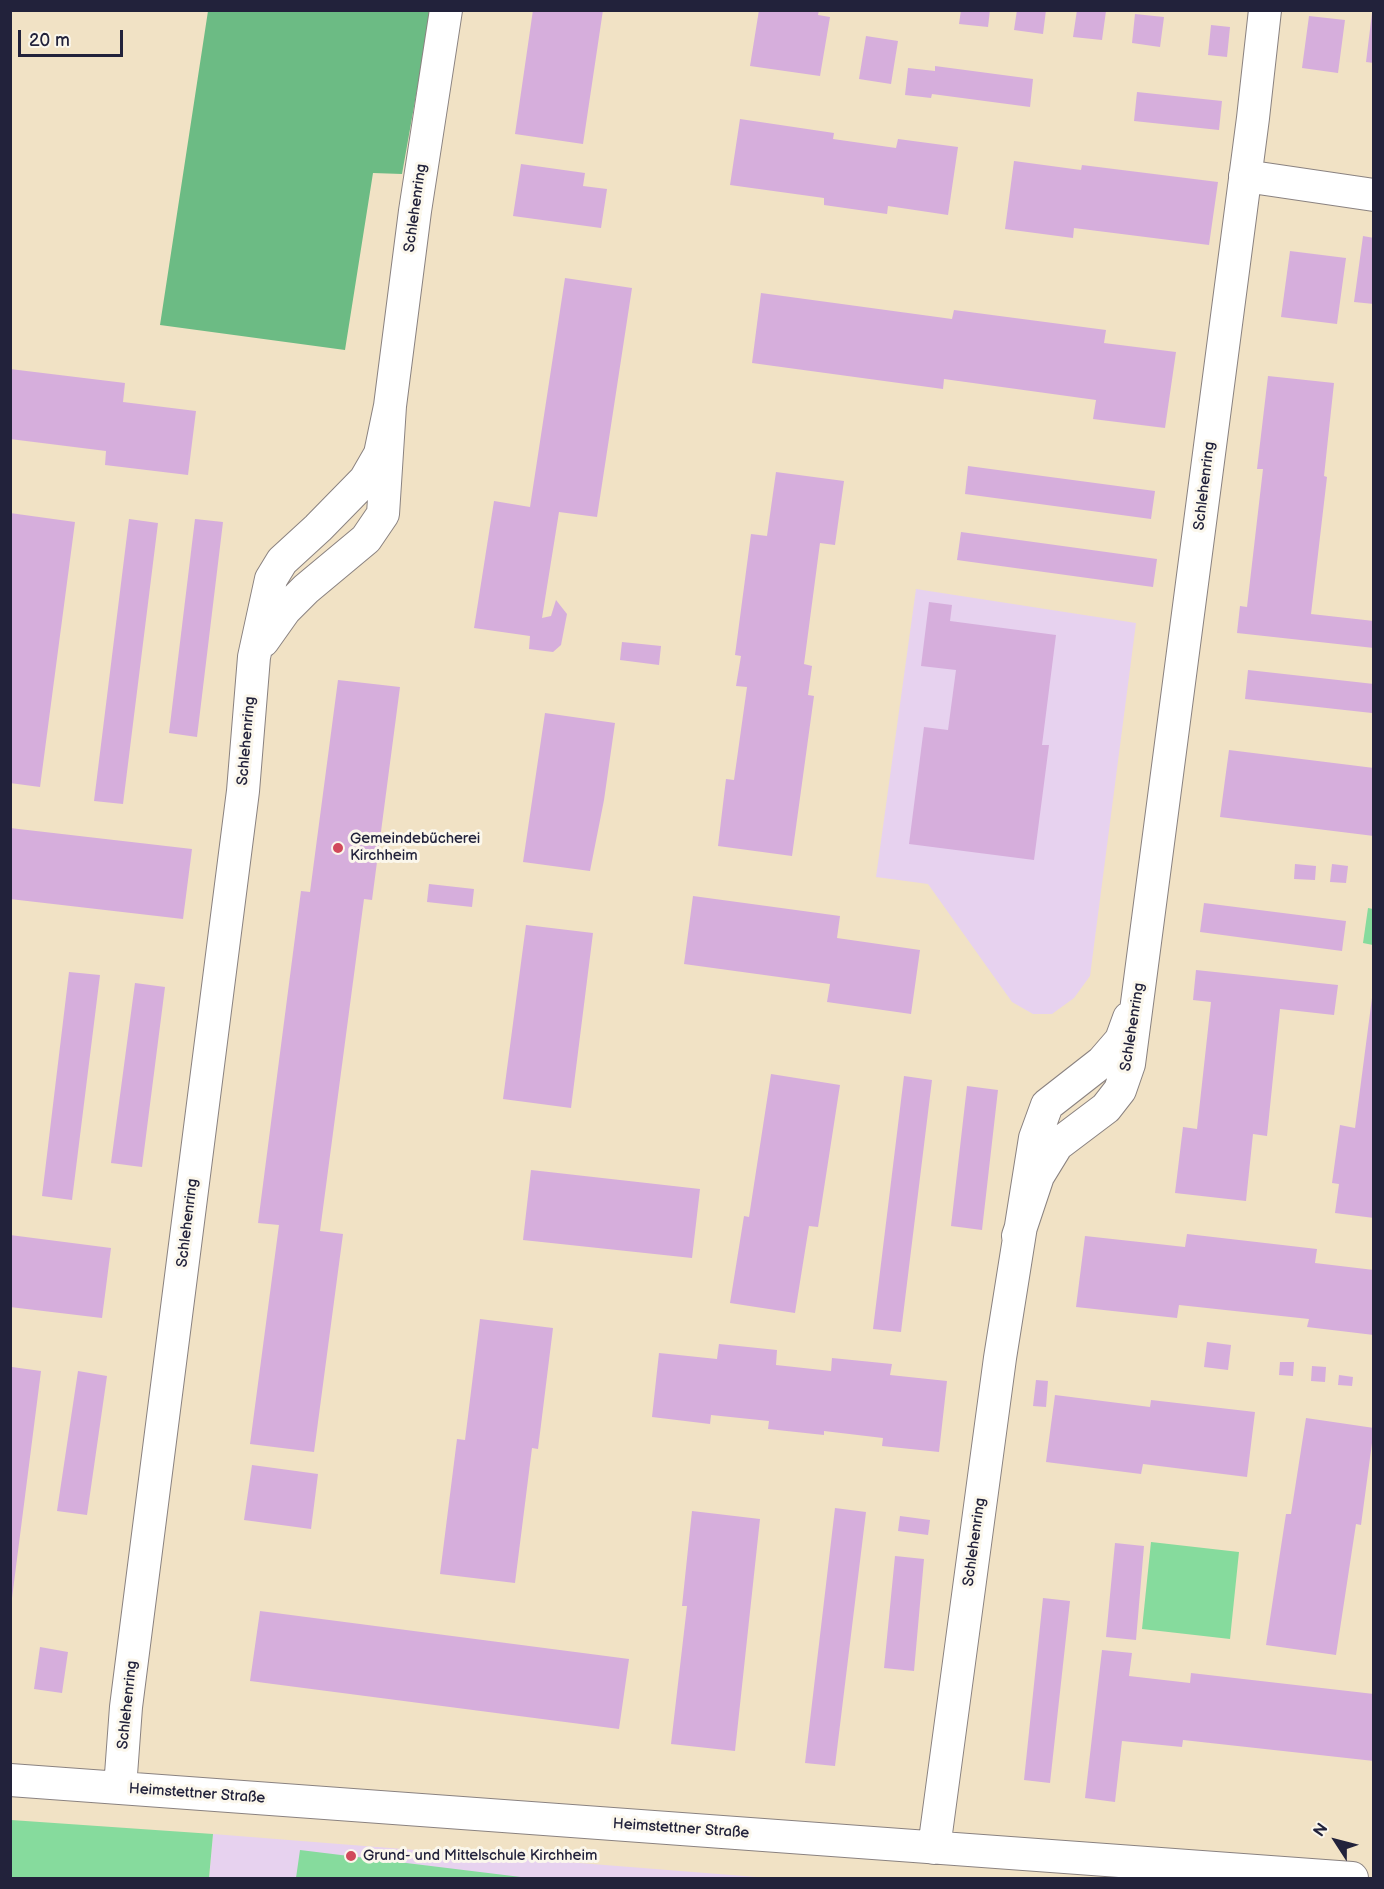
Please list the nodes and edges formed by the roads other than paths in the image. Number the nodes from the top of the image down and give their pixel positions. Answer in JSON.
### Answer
{"nodes":[{"id":1,"x":446,"y":10,"type":"edge"},
{"id":2,"x":1265,"y":10,"type":"edge"},
{"id":3,"x":1245,"y":176,"type":"junction"},
{"id":4,"x":1374,"y":195,"type":"edge"},
{"id":5,"x":390,"y":406,"type":"junction"},
{"id":6,"x":254,"y":657,"type":"junction"},
{"id":7,"x":10,"y":1780,"type":"edge"},
{"id":8,"x":120,"y":1788,"type":"junction"},
{"id":9,"x":934,"y":1848,"type":"junction"},
{"id":10,"x":1352,"y":1878,"type":"edge"}],
"edges":[{"from":1,"to":5,"type":"street","name":"Schlehenring"},
{"from":2,"to":3,"type":"street","name":"Schlehenring"},
{"from":3,"to":4,"type":"street"},
{"from":3,"to":9,"type":"street","name":"Schlehenring"},
{"from":5,"to":6,"type":"street","name":"Schlehenring"},
{"from":5,"to":6,"type":"street","name":"Schlehenring"},
{"from":6,"to":8,"type":"street","name":"Schlehenring"},
{"from":7,"to":8,"type":"street","name":"Heimstettner Straße"},
{"from":8,"to":9,"type":"street","name":"Heimstettner Straße"},
{"from":9,"to":10,"type":"street","name":"Heimstettner Straße"}]}
